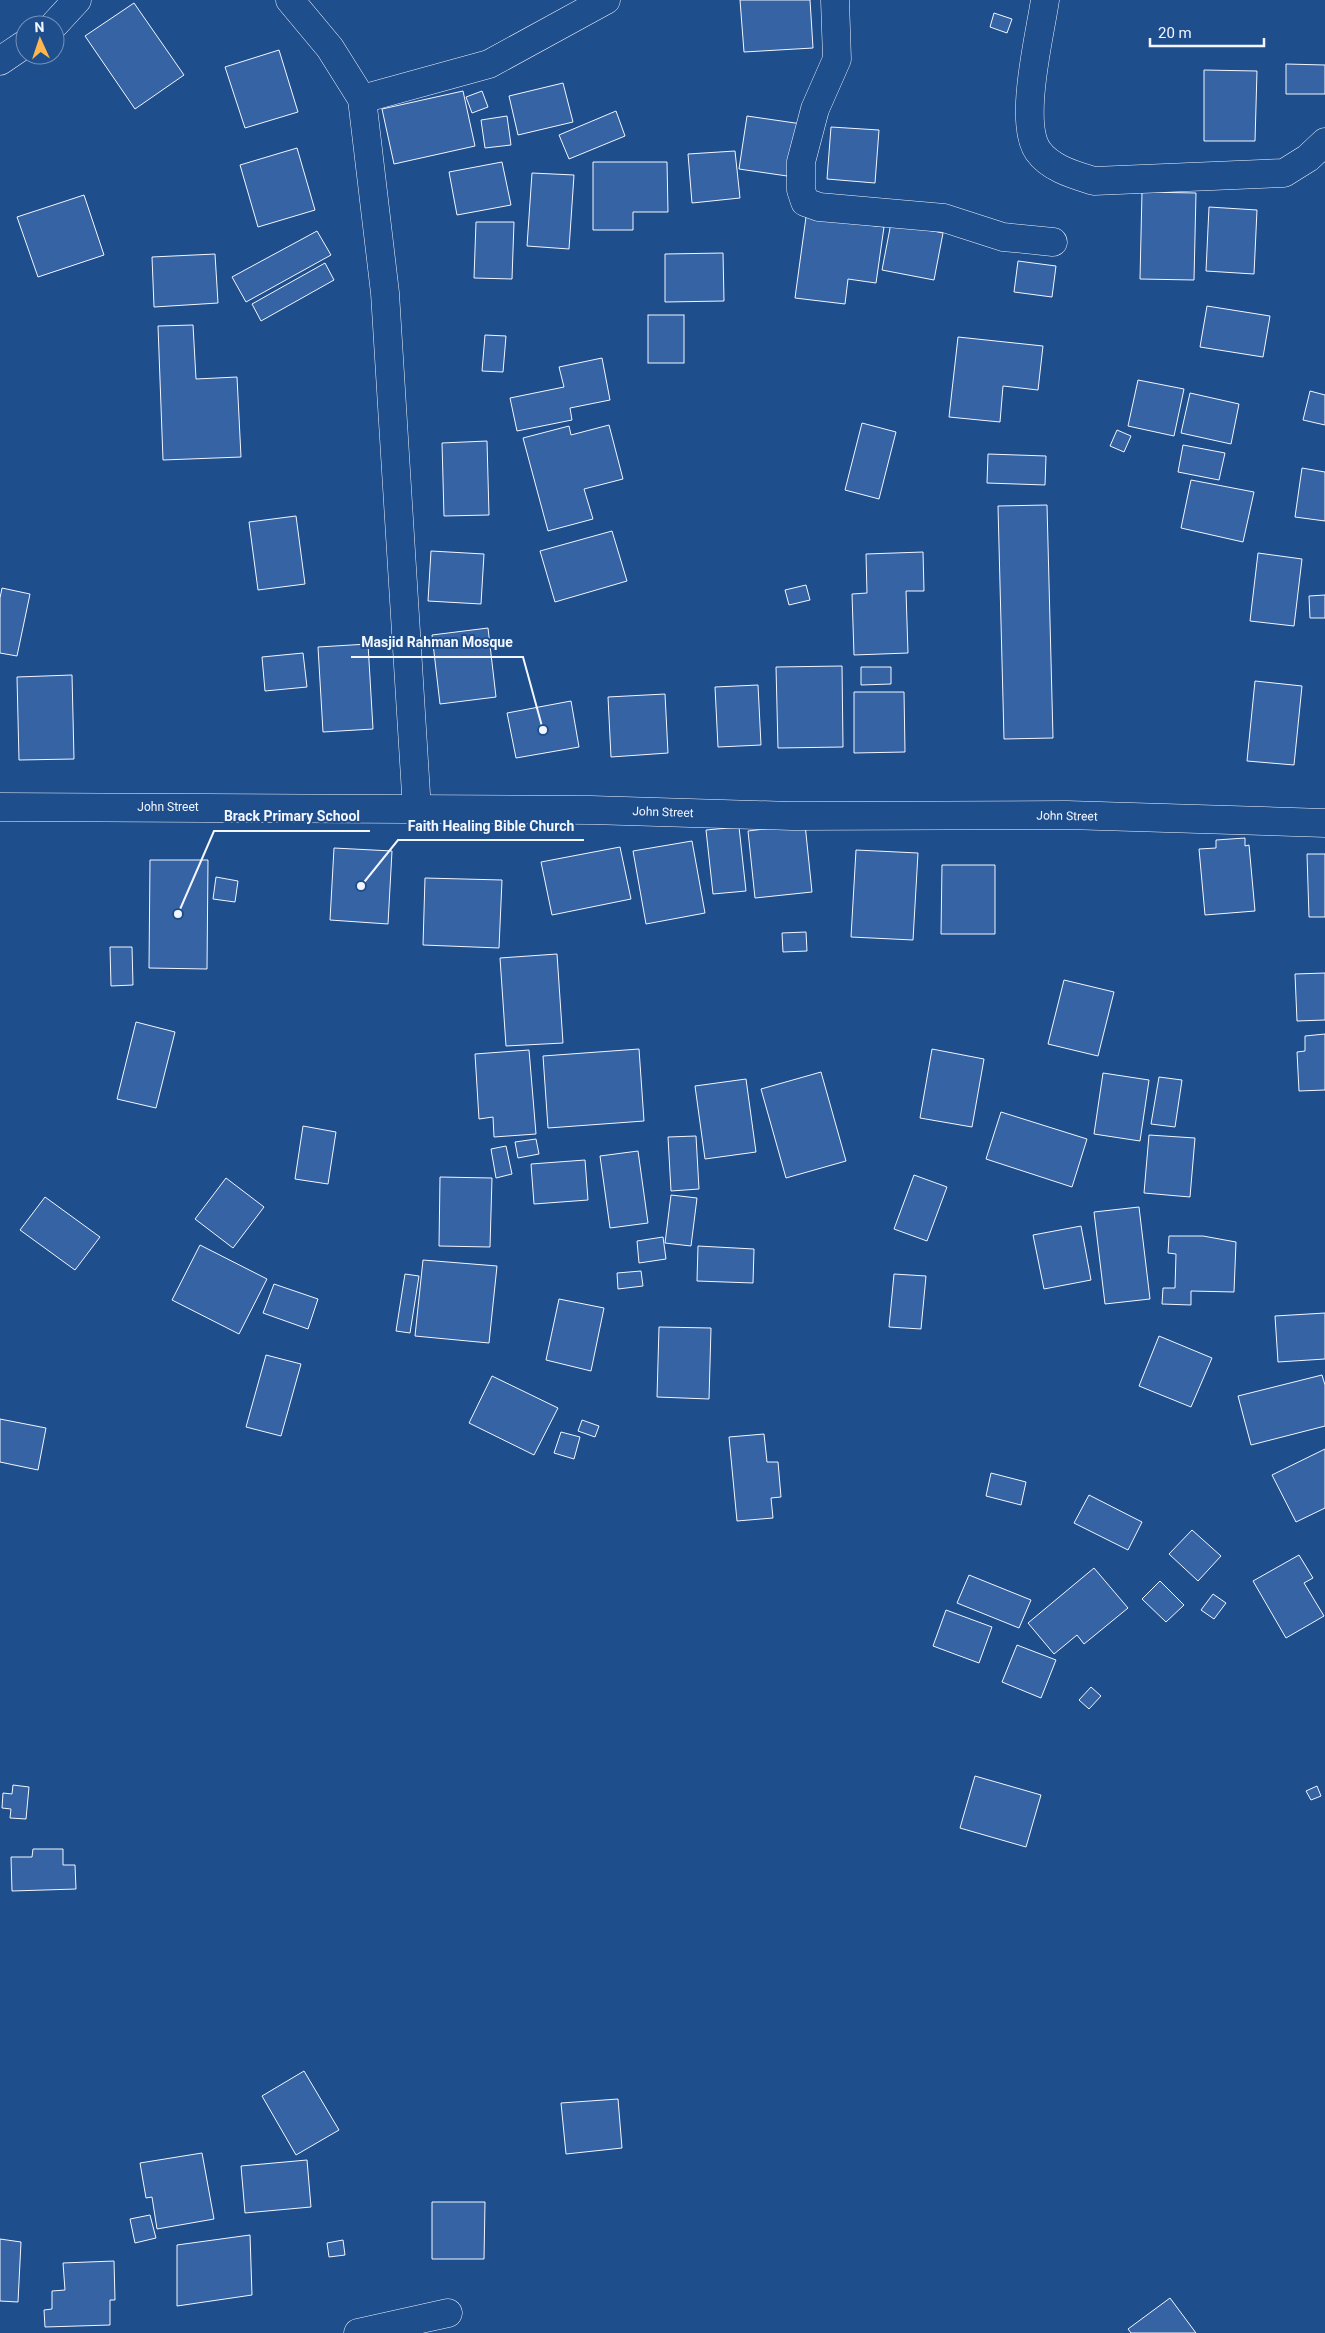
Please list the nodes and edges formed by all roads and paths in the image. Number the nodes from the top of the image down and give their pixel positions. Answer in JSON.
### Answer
{"nodes":[{"id":1,"x":77,"y":0,"type":"edge"},
{"id":2,"x":290,"y":0,"type":"edge"},
{"id":3,"x":606,"y":0,"type":"edge"},
{"id":4,"x":835,"y":0,"type":"edge"},
{"id":5,"x":1045,"y":0,"type":"edge"},
{"id":6,"x":63,"y":15,"type":"edge"},
{"id":7,"x":15,"y":51,"type":"edge"},
{"id":8,"x":0,"y":62,"type":"edge"},
{"id":9,"x":362,"y":99,"type":"junction"},
{"id":10,"x":1325,"y":142,"type":"edge"},
{"id":11,"x":1053,"y":242,"type":"dead end"},
{"id":12,"x":0,"y":807,"type":"edge"},
{"id":13,"x":417,"y":810,"type":"junction"},
{"id":14,"x":1325,"y":823,"type":"edge"},
{"id":15,"x":448,"y":2313,"type":"dead end"},
{"id":16,"x":358,"y":2333,"type":"edge"}],
"edges":[{"from":1,"to":6,"type":"street"},
{"from":2,"to":9,"type":"street"},
{"from":3,"to":9,"type":"street"},
{"from":4,"to":11,"type":"street"},
{"from":5,"to":10,"type":"street"},
{"from":7,"to":8,"type":"street"},
{"from":9,"to":13,"type":"street"},
{"from":12,"to":13,"type":"street","name":"John Street"},
{"from":13,"to":14,"type":"street","name":"John Street"},
{"from":15,"to":16,"type":"street"}]}
